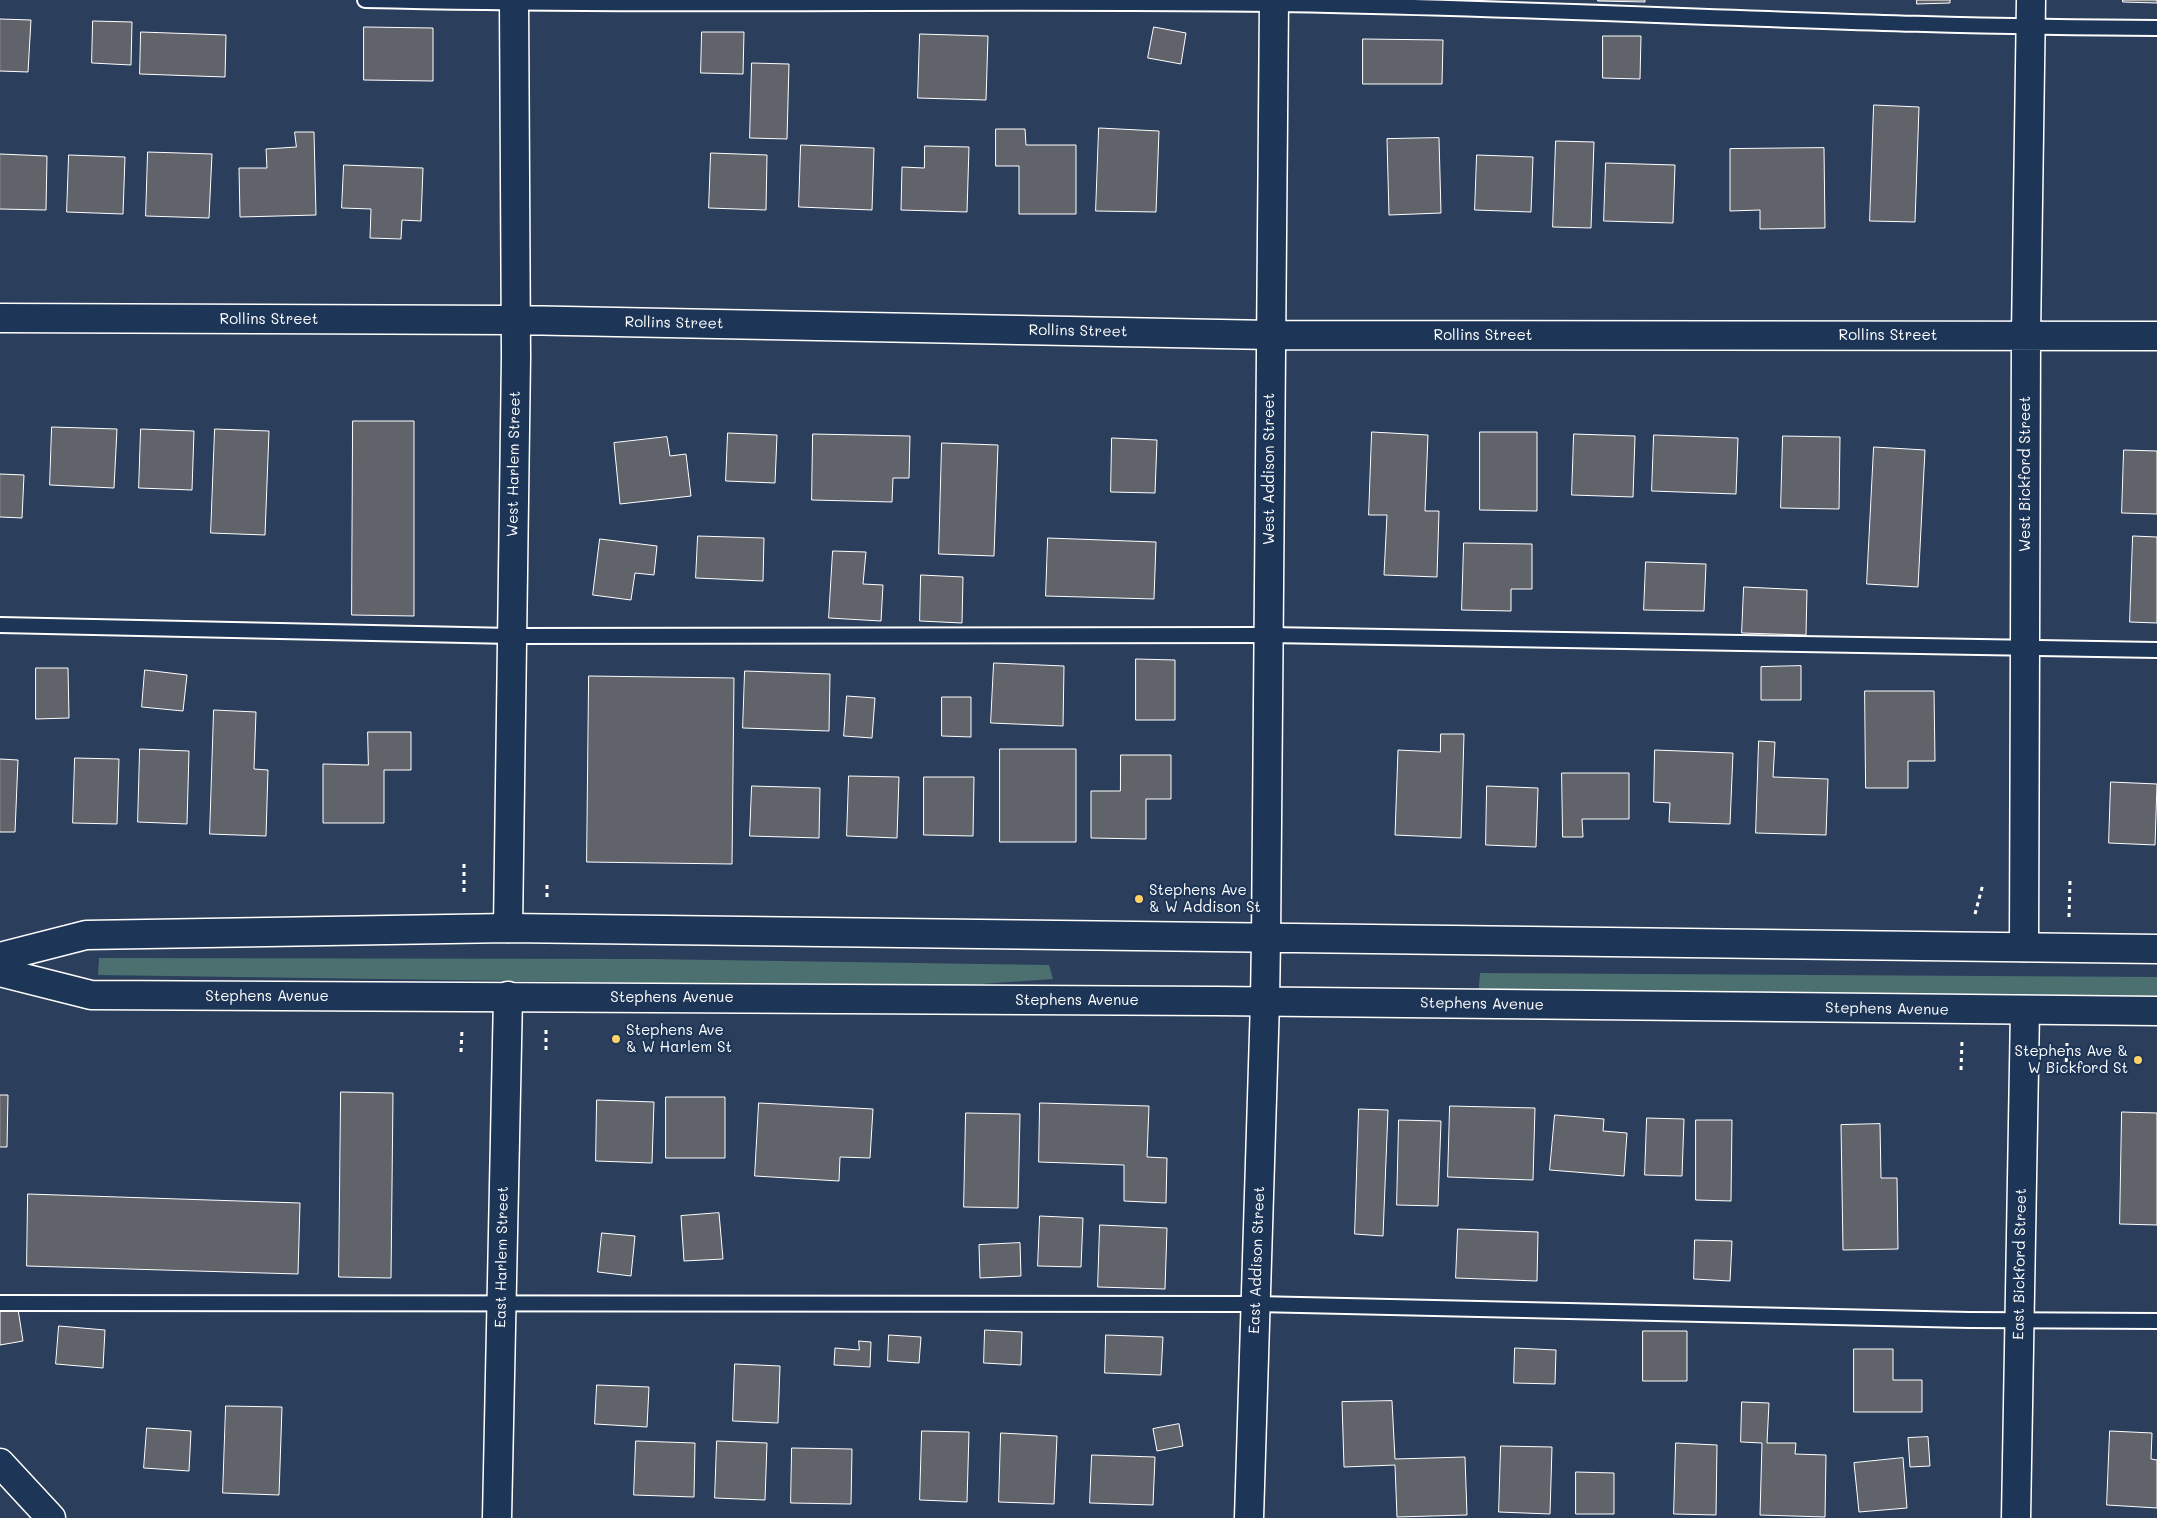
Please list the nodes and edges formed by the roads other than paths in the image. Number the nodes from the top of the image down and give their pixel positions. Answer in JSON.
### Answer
{"nodes":[{"id":1,"x":365,"y":0,"type":"edge"},
{"id":2,"x":2031,"y":0,"type":"edge"},
{"id":3,"x":514,"y":2,"type":"edge"},
{"id":4,"x":1274,"y":2,"type":"edge"},
{"id":5,"x":2030,"y":28,"type":"junction"},
{"id":6,"x":2157,"y":28,"type":"edge"},
{"id":7,"x":0,"y":318,"type":"edge"},
{"id":8,"x":516,"y":320,"type":"junction"},
{"id":9,"x":1270,"y":335,"type":"junction"},
{"id":10,"x":2026,"y":335,"type":"junction"},
{"id":11,"x":2157,"y":336,"type":"edge"},
{"id":12,"x":0,"y":625,"type":"edge"},
{"id":13,"x":1268,"y":635,"type":"junction"},
{"id":14,"x":512,"y":636,"type":"junction"},
{"id":15,"x":2025,"y":648,"type":"junction"},
{"id":16,"x":2157,"y":650,"type":"edge"},
{"id":17,"x":508,"y":928,"type":"junction"},
{"id":18,"x":1266,"y":938,"type":"junction"},
{"id":19,"x":2024,"y":947,"type":"junction"},
{"id":20,"x":2157,"y":949,"type":"edge"},
{"id":21,"x":0,"y":957,"type":"edge"},
{"id":22,"x":0,"y":972,"type":"edge"},
{"id":23,"x":508,"y":996,"type":"junction"},
{"id":24,"x":1265,"y":1001,"type":"junction"},
{"id":25,"x":2025,"y":1010,"type":"junction"},
{"id":26,"x":2157,"y":1012,"type":"edge"},
{"id":27,"x":0,"y":1303,"type":"edge"},
{"id":28,"x":501,"y":1303,"type":"junction"},
{"id":29,"x":1256,"y":1304,"type":"junction"},
{"id":30,"x":2020,"y":1321,"type":"junction"},
{"id":31,"x":2157,"y":1321,"type":"edge"},
{"id":32,"x":0,"y":1463,"type":"edge"},
{"id":33,"x":51,"y":1518,"type":"edge"},
{"id":34,"x":497,"y":1518,"type":"edge"},
{"id":35,"x":1249,"y":1518,"type":"edge"},
{"id":36,"x":2016,"y":1518,"type":"edge"}],
"edges":[{"from":1,"to":3,"type":"lane"},
{"from":2,"to":5,"type":"street","name":"West Bickford Street"},
{"from":3,"to":4,"type":"lane"},
{"from":3,"to":8,"type":"street","name":"West Harlem Street"},
{"from":4,"to":5,"type":"lane"},
{"from":4,"to":9,"type":"street","name":"West Addison Street"},
{"from":5,"to":6,"type":"lane"},
{"from":5,"to":10,"type":"street","name":"West Bickford Street"},
{"from":7,"to":8,"type":"street","name":"Rollins Street"},
{"from":8,"to":9,"type":"street","name":"Rollins Street"},
{"from":8,"to":14,"type":"street","name":"West Harlem Street"},
{"from":9,"to":10,"type":"street","name":"Rollins Street"},
{"from":9,"to":13,"type":"street","name":"West Addison Street"},
{"from":10,"to":11,"type":"street","name":"Rollins Street"},
{"from":10,"to":15,"type":"street","name":"West Bickford Street"},
{"from":12,"to":14,"type":"lane"},
{"from":13,"to":14,"type":"lane"},
{"from":13,"to":15,"type":"lane"},
{"from":13,"to":18,"type":"street","name":"West Addison Street"},
{"from":14,"to":17,"type":"street","name":"West Harlem Street"},
{"from":15,"to":16,"type":"lane"},
{"from":15,"to":19,"type":"street","name":"West Bickford Street"},
{"from":17,"to":18,"type":"street"},
{"from":17,"to":21,"type":"street"},
{"from":18,"to":19,"type":"street"},
{"from":18,"to":24,"type":"street","name":"East Addison Street"},
{"from":19,"to":20,"type":"street"},
{"from":22,"to":23,"type":"street","name":"Stephens Avenue"},
{"from":23,"to":24,"type":"street","name":"Stephens Avenue"},
{"from":23,"to":28,"type":"street","name":"East Harlem Street"},
{"from":24,"to":25,"type":"street","name":"Stephens Avenue"},
{"from":24,"to":29,"type":"street","name":"East Addison Street"},
{"from":25,"to":26,"type":"street","name":"Stephens Avenue"},
{"from":25,"to":30,"type":"street","name":"East Bickford Street"},
{"from":27,"to":28,"type":"lane"},
{"from":28,"to":29,"type":"lane"},
{"from":28,"to":34,"type":"street","name":"East Harlem Street"},
{"from":29,"to":30,"type":"lane"},
{"from":29,"to":35,"type":"street","name":"East Addison Street"},
{"from":30,"to":31,"type":"lane"},
{"from":30,"to":36,"type":"street","name":"East Bickford Street"},
{"from":32,"to":33,"type":"street"}]}
